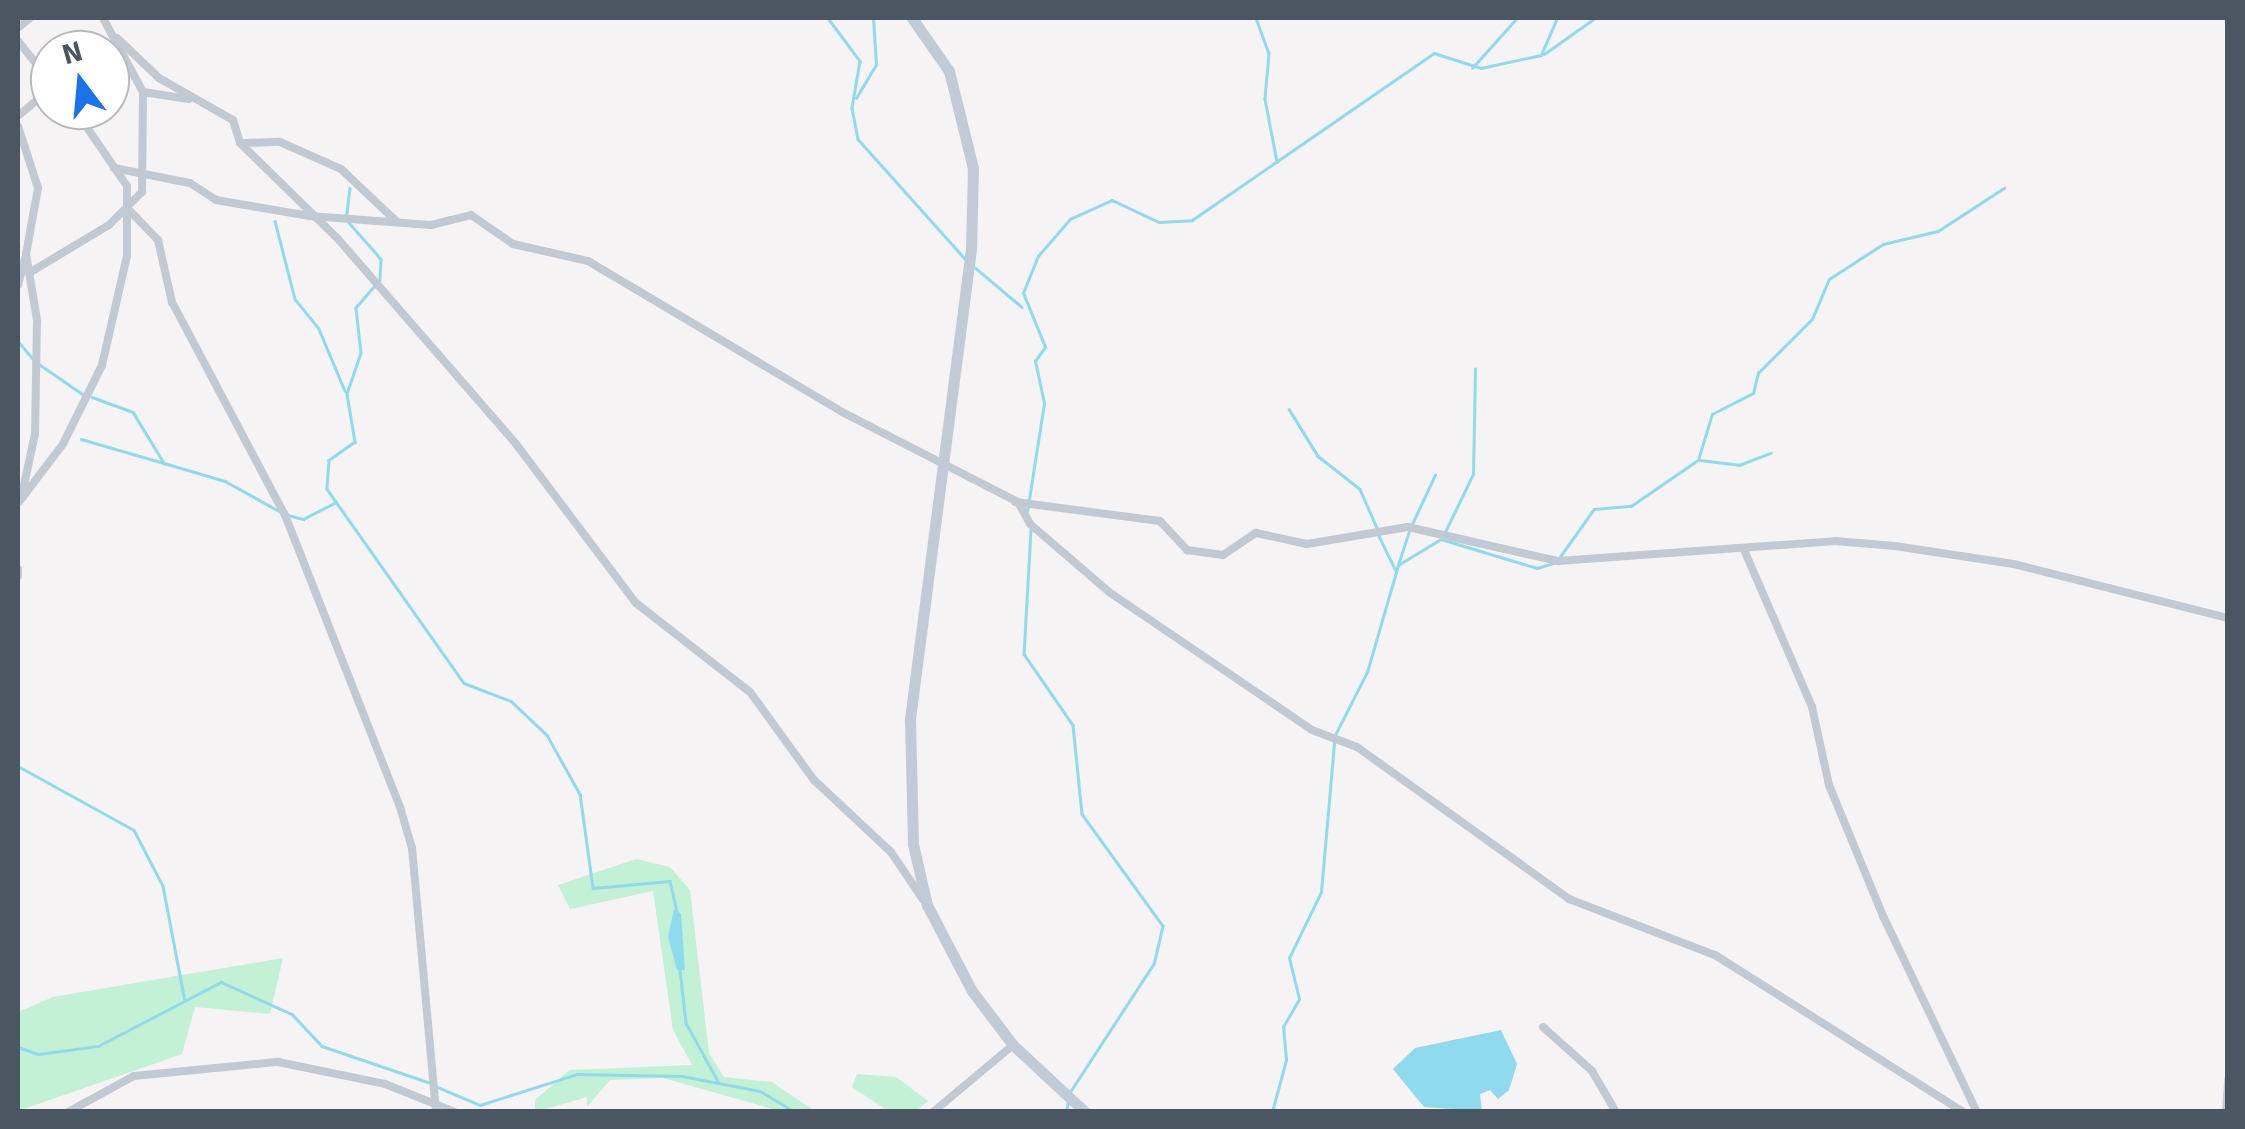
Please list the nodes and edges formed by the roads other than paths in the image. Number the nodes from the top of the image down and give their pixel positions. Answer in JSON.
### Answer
{"nodes":[{"id":1,"x":30,"y":18,"type":"edge"},
{"id":2,"x":912,"y":18,"type":"edge"},
{"id":3,"x":18,"y":28,"type":"edge"},
{"id":4,"x":130,"y":49,"type":"edge"},
{"id":5,"x":130,"y":66,"type":"edge"},
{"id":6,"x":142,"y":92,"type":"junction"},
{"id":7,"x":193,"y":100,"type":"junction"},
{"id":8,"x":18,"y":126,"type":"edge"},
{"id":9,"x":88,"y":130,"type":"edge"},
{"id":10,"x":240,"y":143,"type":"junction"},
{"id":11,"x":114,"y":168,"type":"junction"},
{"id":12,"x":143,"y":172,"type":"junction"},
{"id":13,"x":129,"y":210,"type":"junction"},
{"id":14,"x":310,"y":216,"type":"junction"},
{"id":15,"x":397,"y":222,"type":"junction"},
{"id":16,"x":26,"y":254,"type":"junction"},
{"id":17,"x":29,"y":273,"type":"junction"},
{"id":18,"x":18,"y":285,"type":"edge"},
{"id":19,"x":941,"y":465,"type":"junction"},
{"id":20,"x":1016,"y":502,"type":"junction"},
{"id":21,"x":18,"y":505,"type":"edge"},
{"id":22,"x":1746,"y":552,"type":"junction"},
{"id":23,"x":18,"y":569,"type":"edge"},
{"id":24,"x":18,"y":576,"type":"edge"},
{"id":25,"x":2228,"y":618,"type":"edge"},
{"id":26,"x":926,"y":905,"type":"junction"},
{"id":27,"x":1543,"y":1027,"type":"dead end"},
{"id":28,"x":1012,"y":1045,"type":"junction"},
{"id":29,"x":2228,"y":1080,"type":"edge"},
{"id":30,"x":436,"y":1107,"type":"edge"},
{"id":31,"x":68,"y":1112,"type":"edge"},
{"id":32,"x":455,"y":1112,"type":"edge"},
{"id":33,"x":933,"y":1112,"type":"edge"},
{"id":34,"x":1085,"y":1112,"type":"edge"},
{"id":35,"x":1616,"y":1112,"type":"edge"},
{"id":36,"x":1963,"y":1112,"type":"edge"},
{"id":37,"x":1976,"y":1112,"type":"edge"},
{"id":38,"x":2226,"y":1112,"type":"edge"}],
"edges":[{"from":1,"to":3,"type":"street"},
{"from":2,"to":19,"type":"street"},
{"from":4,"to":7,"type":"street"},
{"from":5,"to":6,"type":"street"},
{"from":6,"to":7,"type":"street"},
{"from":6,"to":12,"type":"street"},
{"from":7,"to":10,"type":"street"},
{"from":8,"to":16,"type":"street"},
{"from":9,"to":11,"type":"street"},
{"from":10,"to":14,"type":"street"},
{"from":10,"to":15,"type":"street"},
{"from":11,"to":12,"type":"street"},
{"from":11,"to":13,"type":"street"},
{"from":12,"to":13,"type":"street"},
{"from":12,"to":14,"type":"street"},
{"from":13,"to":17,"type":"street"},
{"from":13,"to":21,"type":"street"},
{"from":13,"to":30,"type":"street"},
{"from":14,"to":15,"type":"street"},
{"from":14,"to":26,"type":"street"},
{"from":15,"to":19,"type":"street"},
{"from":16,"to":17,"type":"street"},
{"from":16,"to":18,"type":"street"},
{"from":17,"to":21,"type":"street"},
{"from":19,"to":20,"type":"street"},
{"from":19,"to":26,"type":"street"},
{"from":20,"to":22,"type":"street"},
{"from":20,"to":36,"type":"street"},
{"from":22,"to":25,"type":"street"},
{"from":22,"to":37,"type":"street"},
{"from":23,"to":24,"type":"street"},
{"from":26,"to":28,"type":"street"},
{"from":27,"to":35,"type":"street"},
{"from":28,"to":33,"type":"street"},
{"from":28,"to":34,"type":"street"},
{"from":29,"to":38,"type":"street"},
{"from":30,"to":31,"type":"street"},
{"from":30,"to":32,"type":"street"}]}
